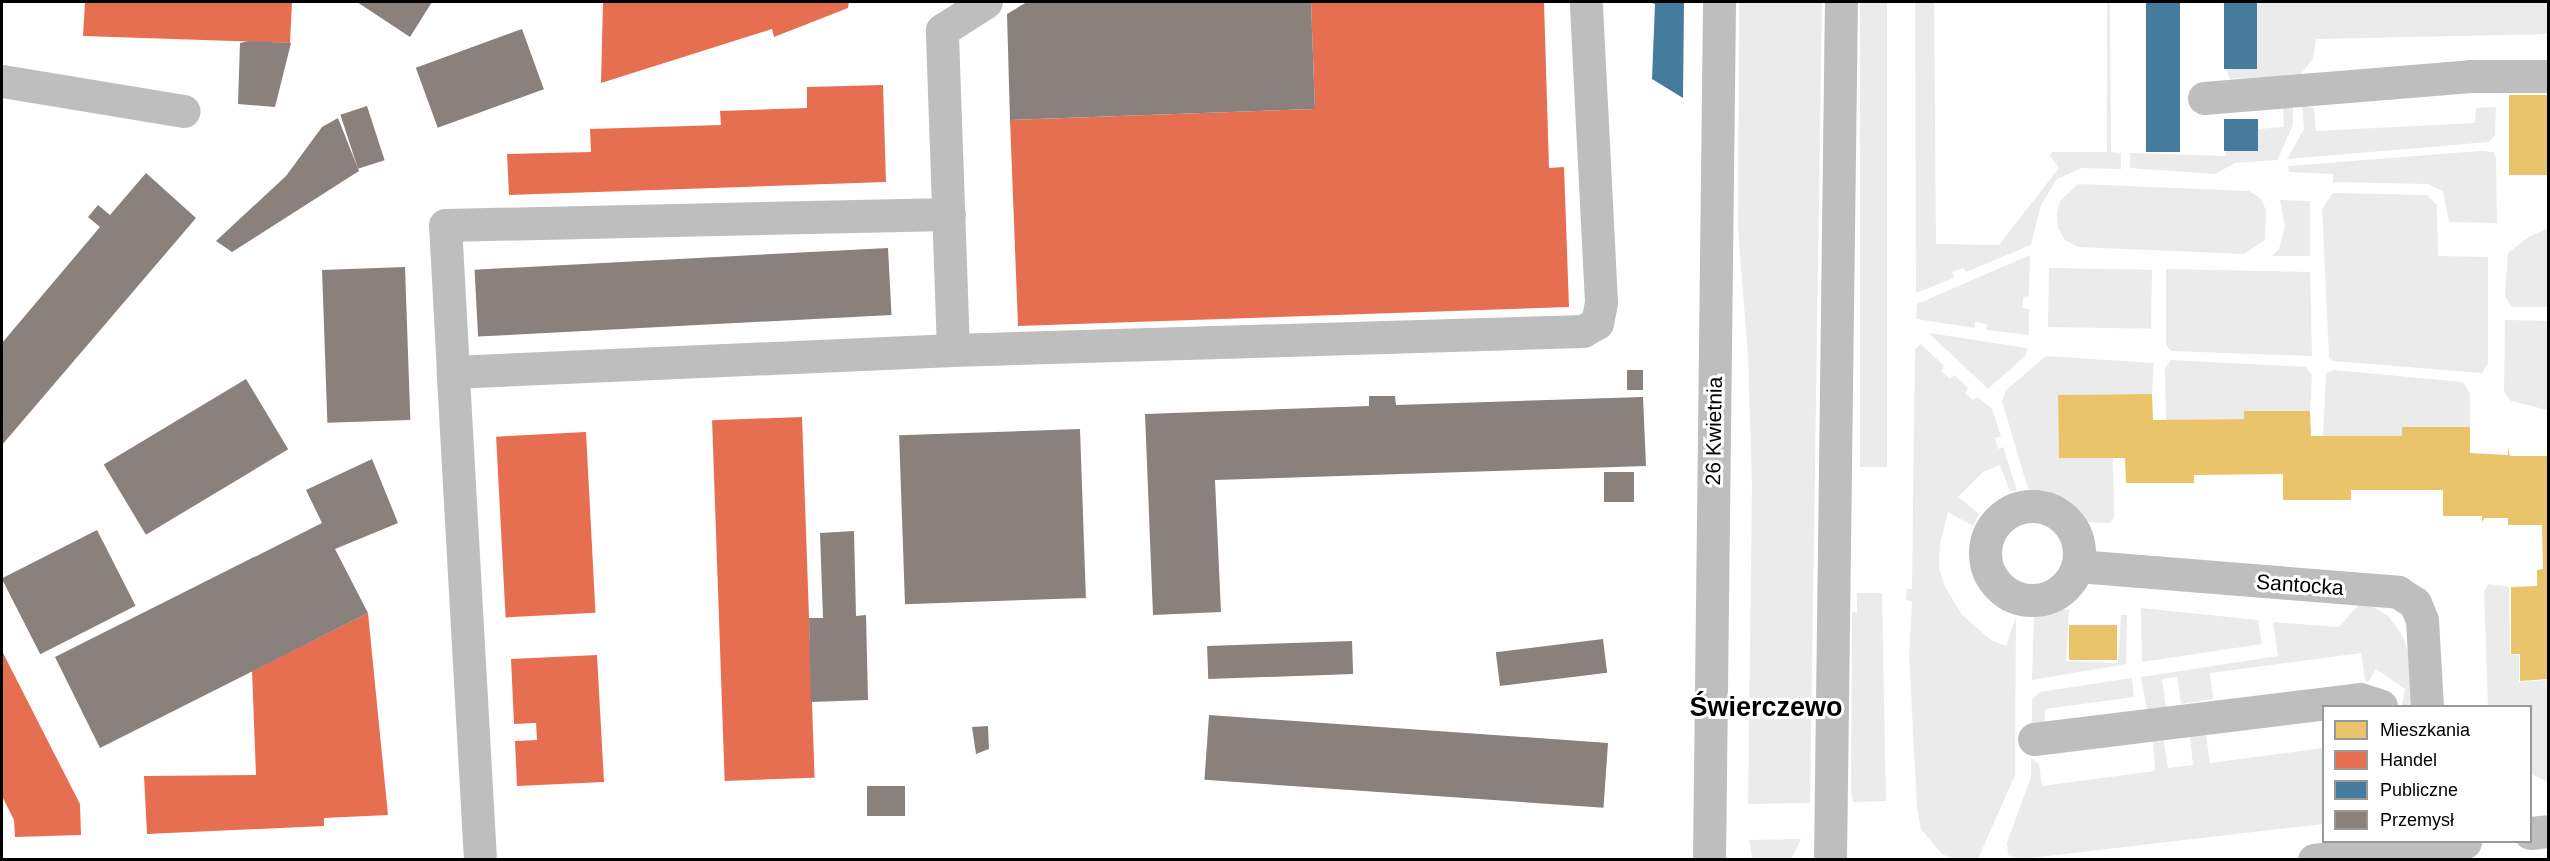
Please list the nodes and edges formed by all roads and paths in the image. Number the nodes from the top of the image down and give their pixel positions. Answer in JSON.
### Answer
{"nodes":[{"id":1,"x":986,"y":2,"type":"edge"},
{"id":2,"x":1586,"y":2,"type":"edge"},
{"id":3,"x":1719,"y":2,"type":"edge"},
{"id":4,"x":1841,"y":2,"type":"edge"},
{"id":5,"x":2548,"y":76,"type":"edge"},
{"id":6,"x":2,"y":81,"type":"edge"},
{"id":7,"x":2204,"y":98,"type":"dead end"},
{"id":8,"x":184,"y":111,"type":"dead end"},
{"id":9,"x":949,"y":213,"type":"junction"},
{"id":10,"x":953,"y":350,"type":"junction"},
{"id":11,"x":453,"y":372,"type":"junction"},
{"id":12,"x":2078,"y":566,"type":"dead end"},
{"id":13,"x":2378,"y":705,"type":"edge"},
{"id":14,"x":2427,"y":705,"type":"edge"},
{"id":15,"x":2034,"y":739,"type":"dead end"},
{"id":16,"x":2548,"y":831,"type":"edge"},
{"id":17,"x":2532,"y":833,"type":"edge"},
{"id":18,"x":2448,"y":843,"type":"edge"},
{"id":19,"x":480,"y":860,"type":"edge"},
{"id":20,"x":1709,"y":860,"type":"edge"},
{"id":21,"x":1830,"y":860,"type":"edge"},
{"id":22,"x":2314,"y":860,"type":"edge"}],
"edges":[{"from":1,"to":9,"type":"street"},
{"from":2,"to":10,"type":"street"},
{"from":3,"to":20,"type":"street","name":"26 Kwietnia"},
{"from":4,"to":21,"type":"street"},
{"from":5,"to":7,"type":"street"},
{"from":6,"to":8,"type":"street"},
{"from":9,"to":10,"type":"street"},
{"from":9,"to":11,"type":"street"},
{"from":10,"to":11,"type":"street"},
{"from":11,"to":19,"type":"street"},
{"from":12,"to":14,"type":"street","name":"Santocka"},
{"from":13,"to":15,"type":"street"},
{"from":16,"to":17,"type":"street"},
{"from":18,"to":22,"type":"street"}]}
